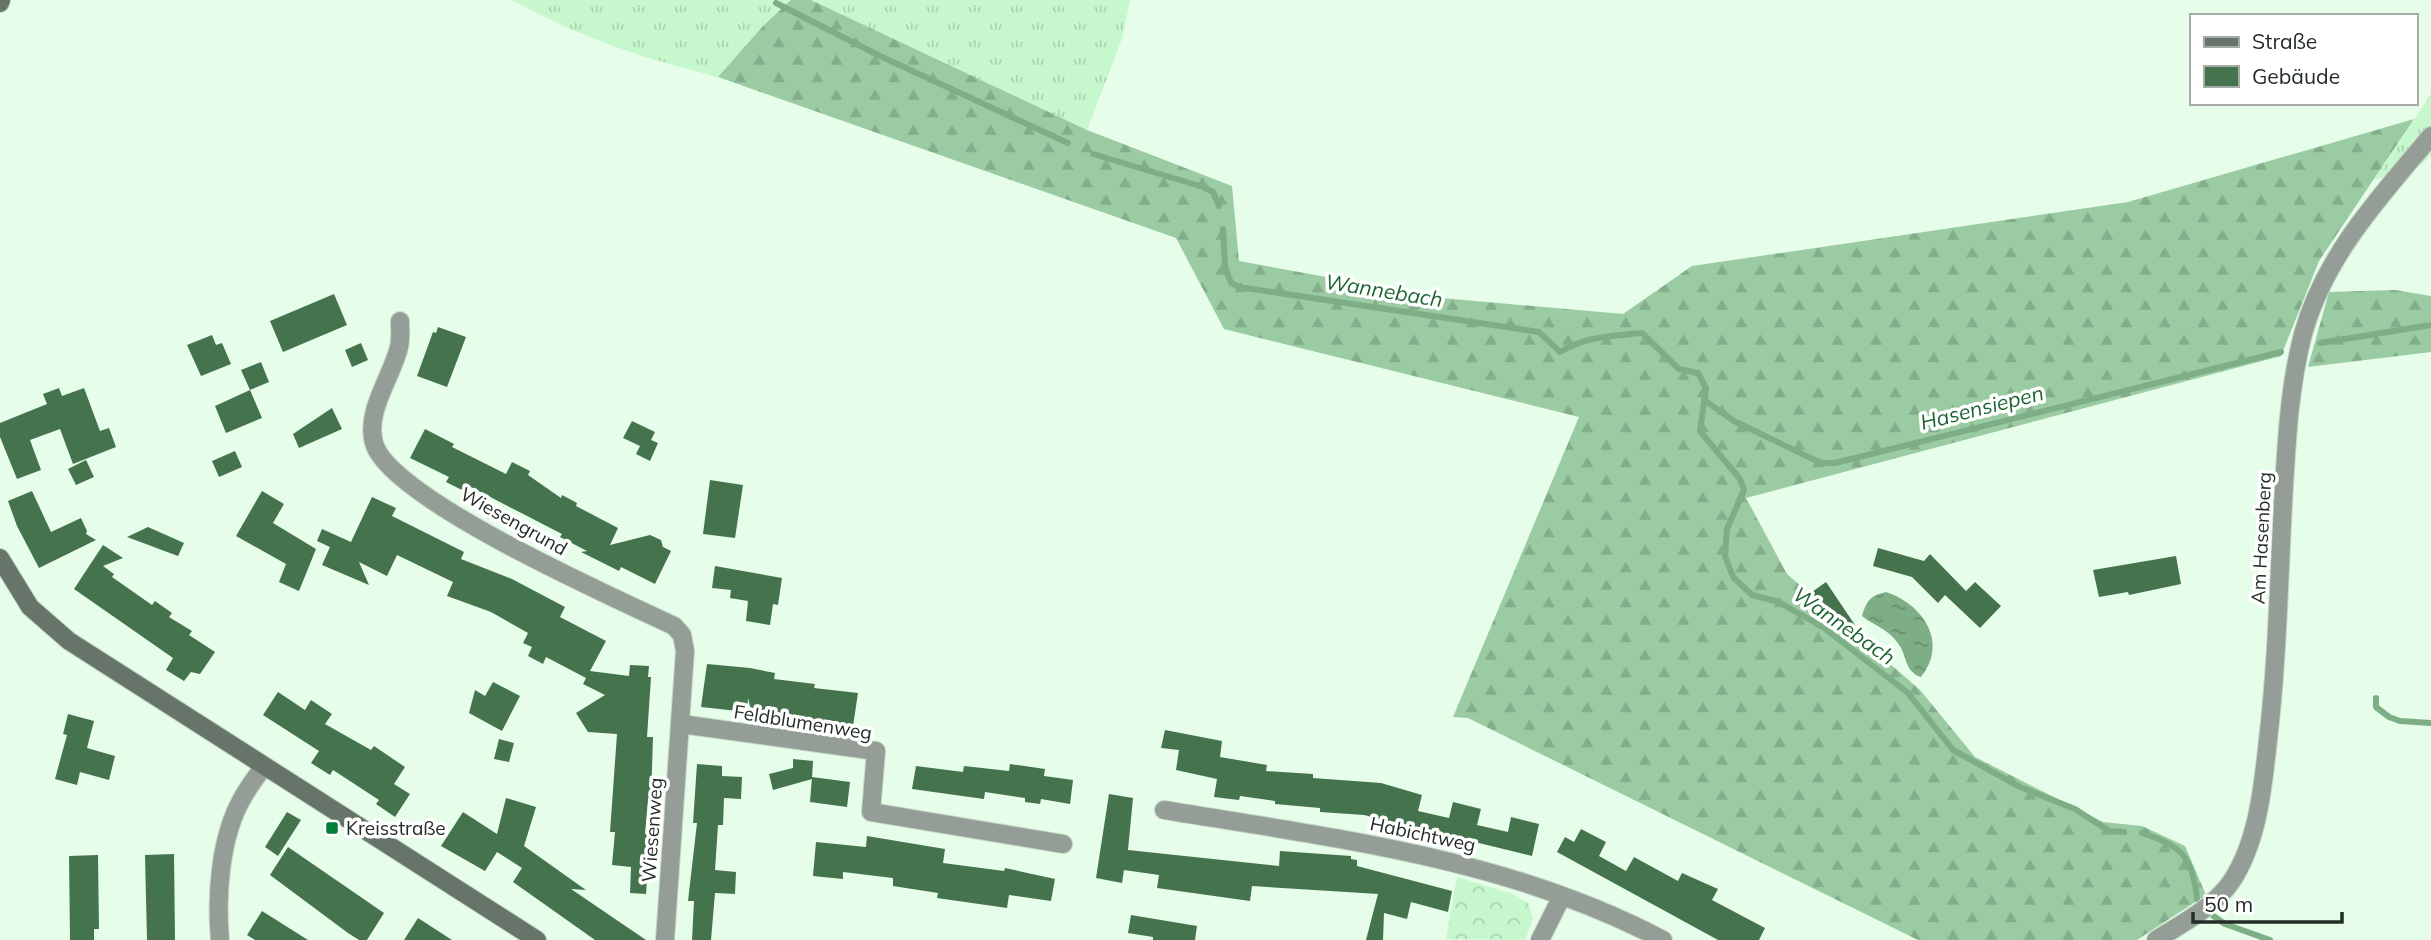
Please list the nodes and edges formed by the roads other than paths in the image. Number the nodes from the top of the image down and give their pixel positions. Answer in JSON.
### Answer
{"nodes":[{"id":1,"x":2431,"y":136,"type":"edge"},
{"id":2,"x":400,"y":321,"type":"dead end"},
{"id":3,"x":0,"y":558,"type":"edge"},
{"id":4,"x":681,"y":724,"type":"junction"},
{"id":5,"x":264,"y":766,"type":"junction"},
{"id":6,"x":1164,"y":810,"type":"dead end"},
{"id":7,"x":1063,"y":844,"type":"dead end"},
{"id":8,"x":1561,"y":898,"type":"junction"},
{"id":9,"x":219,"y":940,"type":"edge"},
{"id":10,"x":537,"y":940,"type":"edge"},
{"id":11,"x":665,"y":940,"type":"edge"},
{"id":12,"x":1540,"y":940,"type":"edge"},
{"id":13,"x":1662,"y":940,"type":"edge"},
{"id":14,"x":2156,"y":940,"type":"edge"}],
"edges":[{"from":1,"to":14,"type":"street","name":"Am Hasenberg"},
{"from":2,"to":4,"type":"street","name":"Wiesengrund"},
{"from":3,"to":5,"type":"main road"},
{"from":4,"to":7,"type":"street","name":"Feldblumenweg"},
{"from":4,"to":11,"type":"street","name":"Wiesenweg"},
{"from":5,"to":9,"type":"street"},
{"from":5,"to":10,"type":"main road"},
{"from":6,"to":8,"type":"street","name":"Habichtweg"},
{"from":8,"to":12,"type":"street"},
{"from":8,"to":13,"type":"street","name":"Habichtweg"}]}
